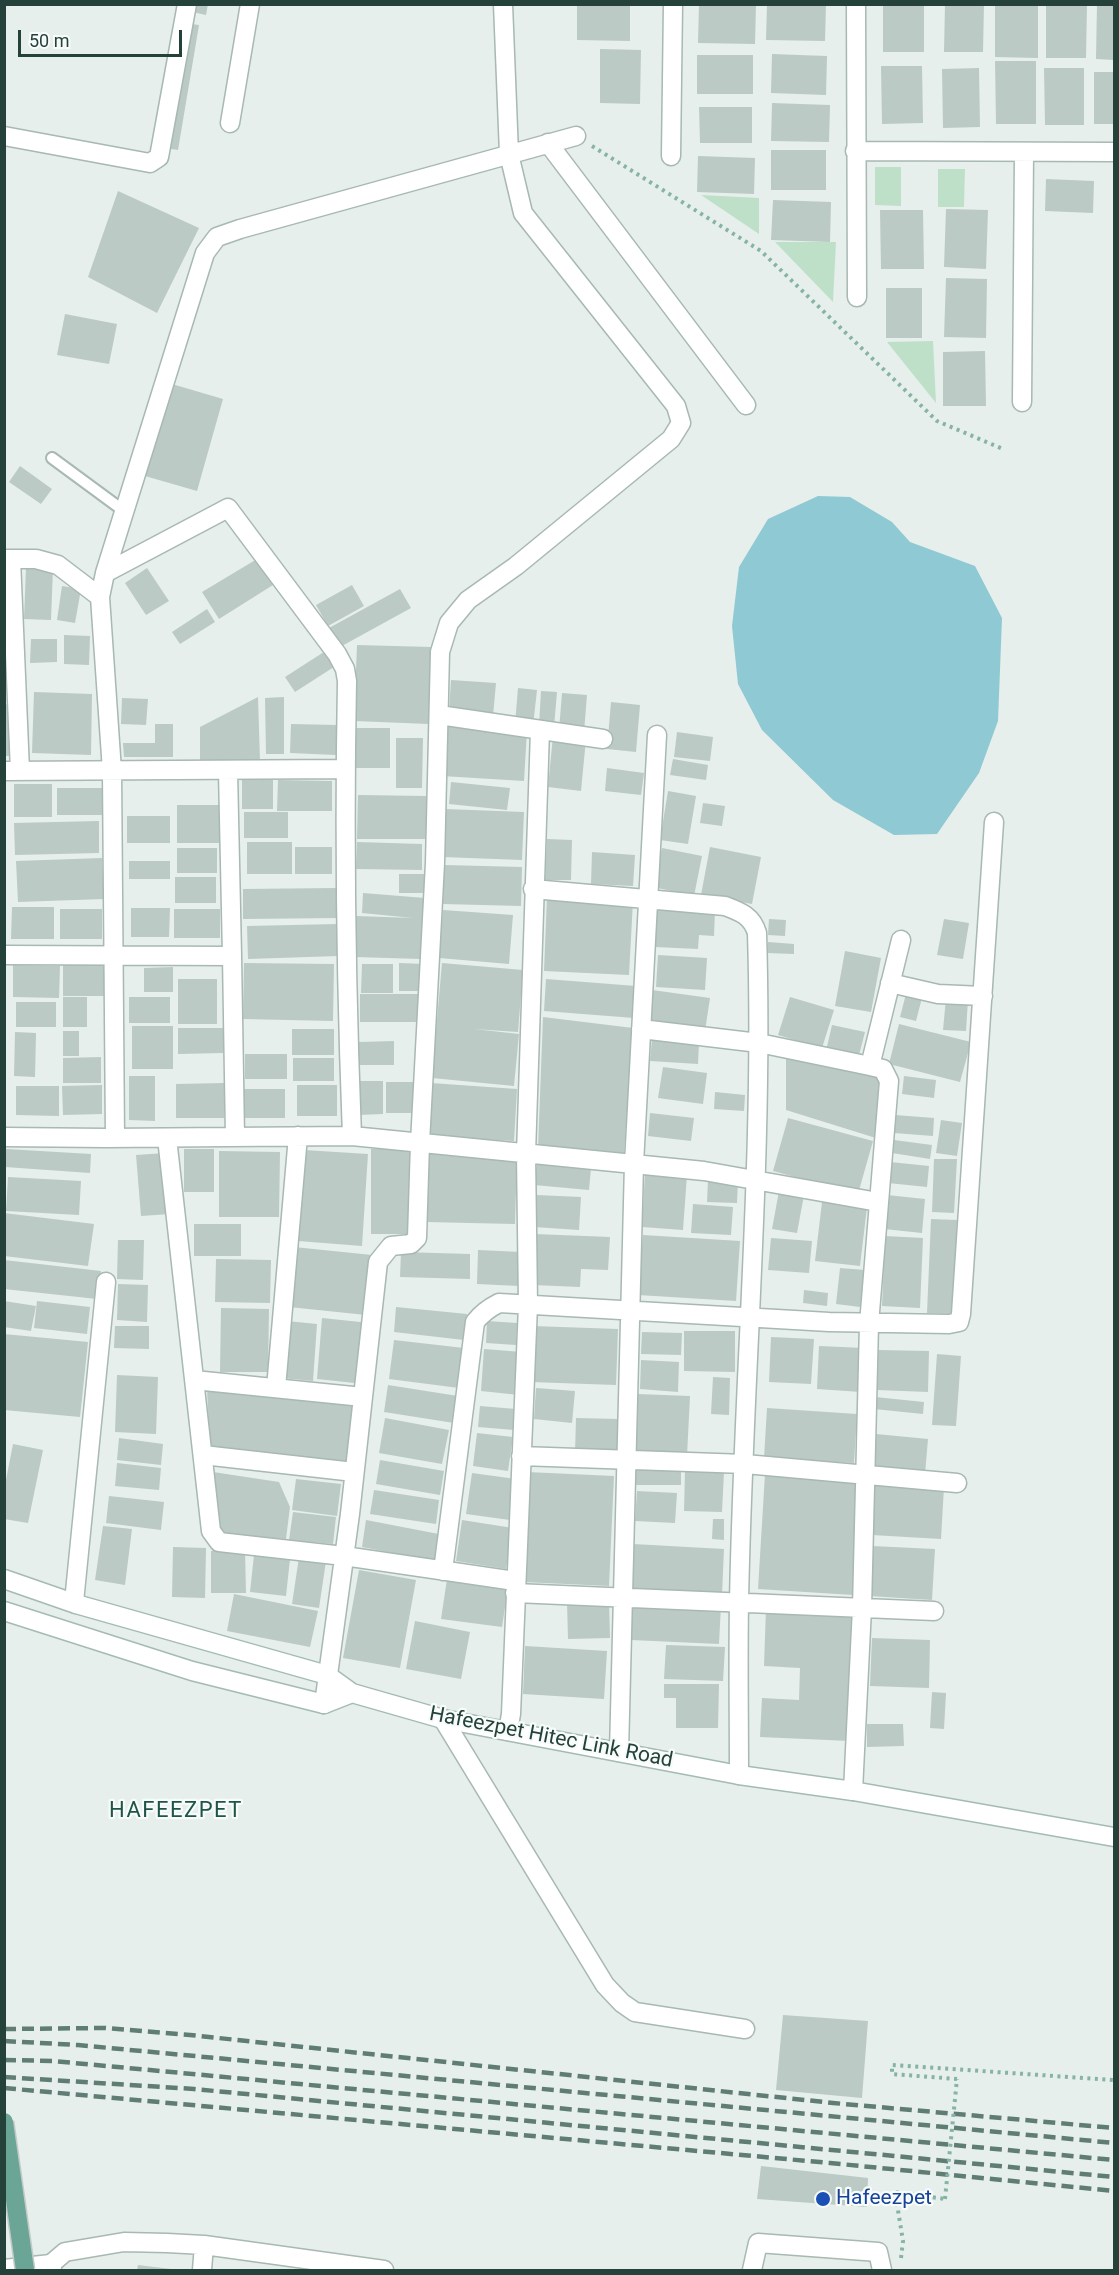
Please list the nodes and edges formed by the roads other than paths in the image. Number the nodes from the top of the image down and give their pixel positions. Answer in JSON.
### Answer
{"nodes":[{"id":1,"x":187,"y":4,"type":"edge"},
{"id":2,"x":250,"y":4,"type":"edge"},
{"id":3,"x":503,"y":4,"type":"edge"},
{"id":4,"x":673,"y":4,"type":"edge"},
{"id":5,"x":856,"y":4,"type":"edge"},
{"id":6,"x":230,"y":123,"type":"dead end"},
{"id":7,"x":4,"y":136,"type":"edge"},
{"id":8,"x":576,"y":136,"type":"road end"},
{"id":9,"x":549,"y":143,"type":"junction"},
{"id":10,"x":855,"y":151,"type":"junction"},
{"id":11,"x":1024,"y":152,"type":"junction"},
{"id":12,"x":1114,"y":152,"type":"edge"},
{"id":13,"x":509,"y":154,"type":"junction"},
{"id":14,"x":671,"y":156,"type":"dead end"},
{"id":15,"x":856,"y":297,"type":"dead end"},
{"id":16,"x":1022,"y":402,"type":"dead end"},
{"id":17,"x":746,"y":405,"type":"dead end"},
{"id":18,"x":52,"y":458,"type":"dead end"},
{"id":19,"x":124,"y":511,"type":"junction"},
{"id":20,"x":8,"y":559,"type":"edge"},
{"id":21,"x":105,"y":573,"type":"junction"},
{"id":22,"x":100,"y":597,"type":"junction"},
{"id":23,"x":439,"y":715,"type":"junction"},
{"id":24,"x":540,"y":730,"type":"junction"},
{"id":25,"x":657,"y":735,"type":"dead end"},
{"id":26,"x":603,"y":739,"type":"dead end"},
{"id":27,"x":345,"y":769,"type":"junction"},
{"id":28,"x":12,"y":771,"type":"edge"},
{"id":29,"x":112,"y":771,"type":"junction"},
{"id":30,"x":228,"y":771,"type":"junction"},
{"id":31,"x":994,"y":822,"type":"dead end"},
{"id":32,"x":533,"y":890,"type":"junction"},
{"id":33,"x":648,"y":898,"type":"junction"},
{"id":34,"x":901,"y":940,"type":"dead end"},
{"id":35,"x":4,"y":955,"type":"edge"},
{"id":36,"x":113,"y":956,"type":"junction"},
{"id":37,"x":232,"y":956,"type":"junction"},
{"id":38,"x":890,"y":982,"type":"junction"},
{"id":39,"x":983,"y":996,"type":"junction"},
{"id":40,"x":641,"y":1029,"type":"junction"},
{"id":41,"x":759,"y":1043,"type":"junction"},
{"id":42,"x":870,"y":1066,"type":"junction"},
{"id":43,"x":297,"y":1136,"type":"junction"},
{"id":44,"x":352,"y":1136,"type":"junction"},
{"id":45,"x":4,"y":1137,"type":"edge"},
{"id":46,"x":235,"y":1137,"type":"junction"},
{"id":47,"x":115,"y":1138,"type":"junction"},
{"id":48,"x":167,"y":1138,"type":"junction"},
{"id":49,"x":420,"y":1143,"type":"junction"},
{"id":50,"x":526,"y":1154,"type":"junction"},
{"id":51,"x":634,"y":1164,"type":"junction"},
{"id":52,"x":757,"y":1181,"type":"junction"},
{"id":53,"x":878,"y":1202,"type":"junction"},
{"id":54,"x":106,"y":1282,"type":"dead end"},
{"id":55,"x":528,"y":1305,"type":"junction"},
{"id":56,"x":630,"y":1311,"type":"junction"},
{"id":57,"x":750,"y":1318,"type":"junction"},
{"id":58,"x":869,"y":1324,"type":"junction"},
{"id":59,"x":194,"y":1380,"type":"junction"},
{"id":60,"x":276,"y":1388,"type":"junction"},
{"id":61,"x":363,"y":1397,"type":"junction"},
{"id":62,"x":203,"y":1455,"type":"junction"},
{"id":63,"x":521,"y":1456,"type":"junction"},
{"id":64,"x":627,"y":1460,"type":"junction"},
{"id":65,"x":745,"y":1464,"type":"junction"},
{"id":66,"x":354,"y":1472,"type":"junction"},
{"id":67,"x":864,"y":1474,"type":"junction"},
{"id":68,"x":957,"y":1483,"type":"dead end"},
{"id":69,"x":344,"y":1556,"type":"junction"},
{"id":70,"x":443,"y":1570,"type":"junction"},
{"id":71,"x":4,"y":1580,"type":"edge"},
{"id":72,"x":515,"y":1587,"type":"junction"},
{"id":73,"x":623,"y":1598,"type":"junction"},
{"id":74,"x":739,"y":1602,"type":"junction"},
{"id":75,"x":76,"y":1604,"type":"junction"},
{"id":76,"x":862,"y":1608,"type":"junction"},
{"id":77,"x":4,"y":1611,"type":"edge"},
{"id":78,"x":934,"y":1611,"type":"dead end"},
{"id":79,"x":327,"y":1674,"type":"junction"},
{"id":80,"x":352,"y":1693,"type":"junction"},
{"id":81,"x":324,"y":1704,"type":"junction"},
{"id":82,"x":443,"y":1719,"type":"junction"},
{"id":83,"x":508,"y":1731,"type":"junction"},
{"id":84,"x":619,"y":1752,"type":"junction"},
{"id":85,"x":739,"y":1775,"type":"junction"},
{"id":86,"x":853,"y":1791,"type":"junction"},
{"id":87,"x":1114,"y":1837,"type":"edge"},
{"id":88,"x":745,"y":2030,"type":"dead end"},
{"id":89,"x":4,"y":2122,"type":"edge"},
{"id":90,"x":204,"y":2245,"type":"junction"},
{"id":91,"x":51,"y":2267,"type":"edge"},
{"id":92,"x":4,"y":2269,"type":"edge"},
{"id":93,"x":379,"y":2270,"type":"edge"},
{"id":94,"x":25,"y":2271,"type":"edge"},
{"id":95,"x":202,"y":2271,"type":"edge"},
{"id":96,"x":384,"y":2271,"type":"edge"},
{"id":97,"x":752,"y":2271,"type":"edge"},
{"id":98,"x":882,"y":2271,"type":"edge"}],
"edges":[{"from":1,"to":7,"type":"street"},
{"from":2,"to":6,"type":"street"},
{"from":3,"to":13,"type":"street"},
{"from":4,"to":14,"type":"street"},
{"from":5,"to":10,"type":"street"},
{"from":8,"to":9,"type":"street"},
{"from":9,"to":13,"type":"street"},
{"from":9,"to":17,"type":"street"},
{"from":10,"to":11,"type":"street"},
{"from":10,"to":15,"type":"street"},
{"from":11,"to":12,"type":"street"},
{"from":11,"to":16,"type":"street"},
{"from":13,"to":19,"type":"street"},
{"from":13,"to":23,"type":"street"},
{"from":18,"to":19,"type":"lane"},
{"from":19,"to":21,"type":"street"},
{"from":20,"to":22,"type":"street"},
{"from":20,"to":28,"type":"street"},
{"from":21,"to":22,"type":"street"},
{"from":21,"to":27,"type":"street"},
{"from":22,"to":29,"type":"street"},
{"from":23,"to":24,"type":"street"},
{"from":23,"to":49,"type":"street"},
{"from":24,"to":26,"type":"street"},
{"from":24,"to":32,"type":"street"},
{"from":25,"to":33,"type":"street"},
{"from":27,"to":30,"type":"street"},
{"from":27,"to":44,"type":"street"},
{"from":28,"to":29,"type":"street"},
{"from":29,"to":30,"type":"street"},
{"from":29,"to":36,"type":"street"},
{"from":30,"to":37,"type":"street"},
{"from":31,"to":39,"type":"street"},
{"from":32,"to":33,"type":"street"},
{"from":32,"to":50,"type":"street"},
{"from":33,"to":40,"type":"street"},
{"from":33,"to":41,"type":"street"},
{"from":34,"to":38,"type":"street"},
{"from":35,"to":36,"type":"street"},
{"from":36,"to":37,"type":"street"},
{"from":36,"to":47,"type":"street"},
{"from":37,"to":46,"type":"street"},
{"from":38,"to":39,"type":"street"},
{"from":38,"to":42,"type":"street"},
{"from":39,"to":58,"type":"street"},
{"from":40,"to":41,"type":"street"},
{"from":40,"to":51,"type":"street"},
{"from":41,"to":42,"type":"street"},
{"from":41,"to":52,"type":"street"},
{"from":42,"to":53,"type":"street"},
{"from":43,"to":44,"type":"street"},
{"from":43,"to":46,"type":"street"},
{"from":43,"to":60,"type":"street"},
{"from":44,"to":49,"type":"street"},
{"from":45,"to":47,"type":"street"},
{"from":46,"to":48,"type":"street"},
{"from":47,"to":48,"type":"street"},
{"from":48,"to":59,"type":"street"},
{"from":49,"to":50,"type":"street"},
{"from":49,"to":61,"type":"street"},
{"from":50,"to":51,"type":"street"},
{"from":50,"to":55,"type":"street"},
{"from":51,"to":52,"type":"street"},
{"from":51,"to":56,"type":"street"},
{"from":52,"to":53,"type":"street"},
{"from":52,"to":57,"type":"street"},
{"from":53,"to":58,"type":"street"},
{"from":54,"to":75,"type":"street"},
{"from":55,"to":56,"type":"street"},
{"from":55,"to":63,"type":"street"},
{"from":55,"to":70,"type":"street"},
{"from":56,"to":57,"type":"street"},
{"from":56,"to":64,"type":"street"},
{"from":57,"to":58,"type":"street"},
{"from":57,"to":65,"type":"street"},
{"from":58,"to":67,"type":"street"},
{"from":59,"to":60,"type":"street"},
{"from":59,"to":62,"type":"street"},
{"from":60,"to":61,"type":"street"},
{"from":61,"to":66,"type":"street"},
{"from":62,"to":66,"type":"street"},
{"from":62,"to":69,"type":"street"},
{"from":63,"to":64,"type":"street"},
{"from":63,"to":72,"type":"street"},
{"from":64,"to":65,"type":"street"},
{"from":64,"to":73,"type":"street"},
{"from":65,"to":67,"type":"street"},
{"from":65,"to":74,"type":"street"},
{"from":66,"to":69,"type":"street"},
{"from":67,"to":68,"type":"street"},
{"from":67,"to":76,"type":"street"},
{"from":69,"to":70,"type":"street"},
{"from":69,"to":79,"type":"street"},
{"from":70,"to":72,"type":"street"},
{"from":71,"to":75,"type":"street","name":"Hafeezpet Hitec Link Road"},
{"from":72,"to":73,"type":"street"},
{"from":72,"to":83,"type":"street"},
{"from":73,"to":74,"type":"street"},
{"from":73,"to":84,"type":"street"},
{"from":74,"to":76,"type":"street"},
{"from":74,"to":85,"type":"street"},
{"from":75,"to":79,"type":"street","name":"Hafeezpet Hitec Link Road"},
{"from":76,"to":78,"type":"street"},
{"from":76,"to":86,"type":"street"},
{"from":77,"to":81,"type":"street"},
{"from":79,"to":80,"type":"street","name":"Hafeezpet Hitec Link Road"},
{"from":79,"to":81,"type":"street"},
{"from":80,"to":81,"type":"street"},
{"from":80,"to":82,"type":"street","name":"Hafeezpet Hitec Link Road"},
{"from":82,"to":83,"type":"street","name":"Hafeezpet Hitec Link Road"},
{"from":82,"to":88,"type":"street"},
{"from":83,"to":84,"type":"street","name":"Hafeezpet Hitec Link Road"},
{"from":84,"to":85,"type":"street","name":"Hafeezpet Hitec Link Road"},
{"from":85,"to":86,"type":"street","name":"Hafeezpet Hitec Link Road"},
{"from":86,"to":87,"type":"street","name":"Hafeezpet Hitec Link Road"},
{"from":89,"to":94,"type":"main road","bridge":true},
{"from":90,"to":91,"type":"street"},
{"from":90,"to":93,"type":"street"},
{"from":90,"to":95,"type":"street"},
{"from":91,"to":92,"type":"street"},
{"from":93,"to":96,"type":"street"},
{"from":97,"to":98,"type":"street"}]}
